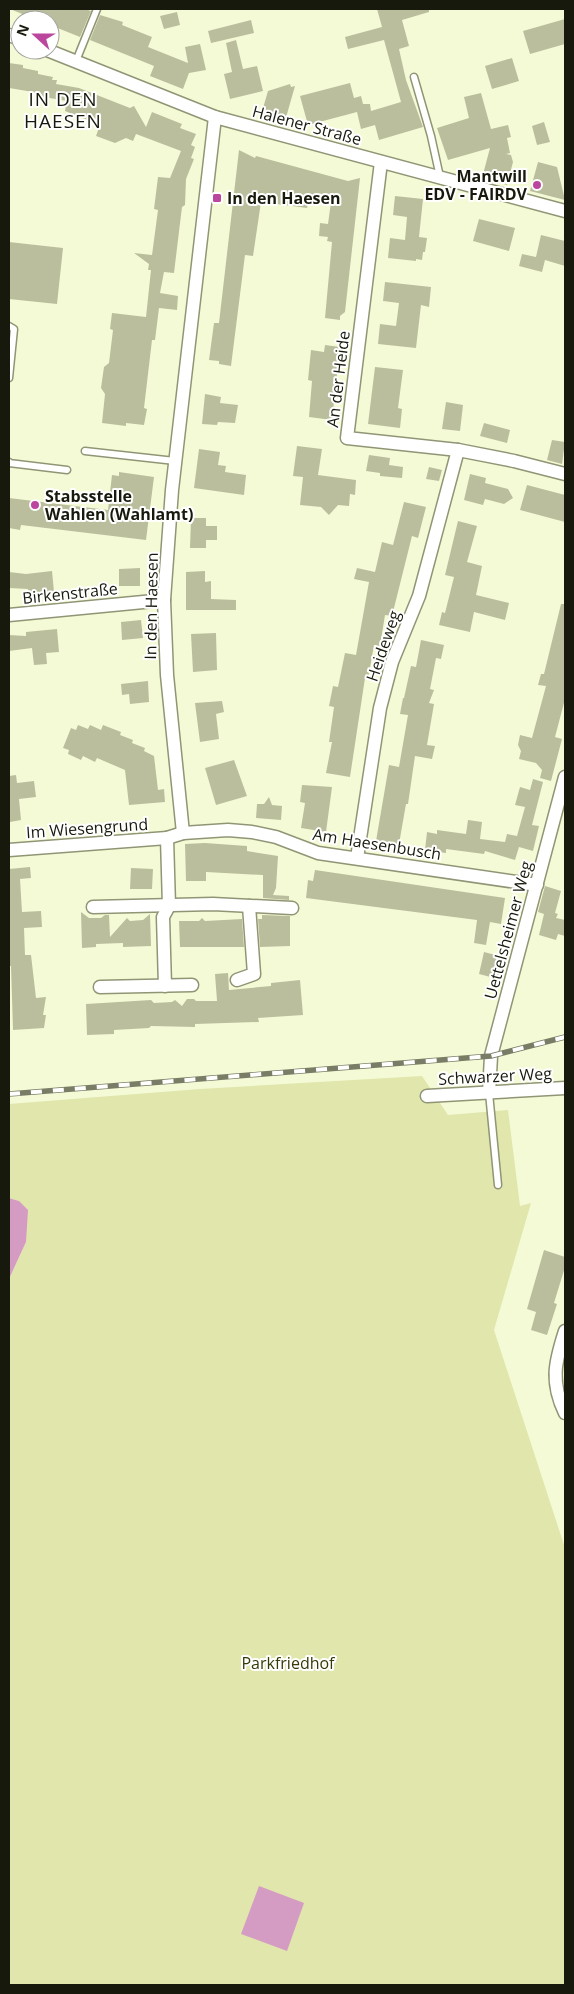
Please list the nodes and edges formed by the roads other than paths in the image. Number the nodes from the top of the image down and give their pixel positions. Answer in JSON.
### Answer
{"nodes":[{"id":1,"x":97,"y":9,"type":"edge"},
{"id":2,"x":60,"y":55,"type":"edge"},
{"id":3,"x":76,"y":61,"type":"junction"},
{"id":4,"x":414,"y":77,"type":"dead end"},
{"id":5,"x":215,"y":117,"type":"junction"},
{"id":6,"x":381,"y":162,"type":"junction"},
{"id":7,"x":440,"y":178,"type":"junction"},
{"id":8,"x":565,"y":211,"type":"edge"},
{"id":9,"x":9,"y":326,"type":"edge"},
{"id":10,"x":9,"y":378,"type":"edge"},
{"id":11,"x":85,"y":450,"type":"dead end"},
{"id":12,"x":458,"y":450,"type":"junction"},
{"id":13,"x":175,"y":461,"type":"junction"},
{"id":14,"x":9,"y":462,"type":"edge"},
{"id":15,"x":67,"y":470,"type":"dead end"},
{"id":16,"x":565,"y":474,"type":"edge"},
{"id":17,"x":164,"y":600,"type":"junction"},
{"id":18,"x":9,"y":615,"type":"edge"},
{"id":19,"x":565,"y":777,"type":"edge"},
{"id":20,"x":183,"y":833,"type":"junction"},
{"id":21,"x":168,"y":838,"type":"junction"},
{"id":22,"x":9,"y":850,"type":"edge"},
{"id":23,"x":357,"y":858,"type":"junction"},
{"id":24,"x":537,"y":885,"type":"junction"},
{"id":25,"x":169,"y":906,"type":"junction"},
{"id":26,"x":249,"y":906,"type":"junction"},
{"id":27,"x":92,"y":908,"type":"dead end"},
{"id":28,"x":292,"y":908,"type":"dead end"},
{"id":29,"x":237,"y":980,"type":"dead end"},
{"id":30,"x":192,"y":985,"type":"dead end"},
{"id":31,"x":165,"y":986,"type":"junction"},
{"id":32,"x":100,"y":987,"type":"dead end"},
{"id":33,"x":565,"y":1088,"type":"edge"},
{"id":34,"x":489,"y":1093,"type":"junction"},
{"id":35,"x":427,"y":1096,"type":"dead end"},
{"id":36,"x":498,"y":1185,"type":"dead end"},
{"id":37,"x":565,"y":1331,"type":"edge"},
{"id":38,"x":565,"y":1413,"type":"edge"}],
"edges":[{"from":1,"to":3,"type":"lane"},
{"from":2,"to":3,"type":"street","name":"Halener Straße"},
{"from":3,"to":5,"type":"street","name":"Halener Straße"},
{"from":4,"to":7,"type":"lane"},
{"from":5,"to":6,"type":"street","name":"Halener Straße"},
{"from":5,"to":13,"type":"street","name":"In den Haesen"},
{"from":6,"to":7,"type":"street","name":"Halener Straße"},
{"from":6,"to":12,"type":"street","name":"An der Heide"},
{"from":7,"to":8,"type":"street","name":"Halener Straße"},
{"from":9,"to":10,"type":"lane"},
{"from":11,"to":13,"type":"lane"},
{"from":12,"to":16,"type":"street","name":"An der Heide"},
{"from":12,"to":23,"type":"street","name":"Heideweg"},
{"from":13,"to":17,"type":"street","name":"In den Haesen"},
{"from":14,"to":15,"type":"lane"},
{"from":17,"to":18,"type":"street","name":"Birkenstraße"},
{"from":17,"to":20,"type":"street","name":"In den Haesen"},
{"from":19,"to":24,"type":"street","name":"Uettelsheimer Weg"},
{"from":20,"to":21,"type":"street"},
{"from":20,"to":23,"type":"street","name":"Am Haesenbusch"},
{"from":21,"to":22,"type":"street","name":"Im Wiesengrund"},
{"from":21,"to":25,"type":"street"},
{"from":23,"to":24,"type":"street","name":"Am Haesenbusch"},
{"from":24,"to":34,"type":"street","name":"Uettelsheimer Weg"},
{"from":25,"to":26,"type":"street"},
{"from":25,"to":27,"type":"street"},
{"from":25,"to":31,"type":"street"},
{"from":26,"to":28,"type":"street"},
{"from":26,"to":29,"type":"street"},
{"from":30,"to":31,"type":"street"},
{"from":31,"to":32,"type":"street"},
{"from":33,"to":34,"type":"street","name":"Schwarzer Weg"},
{"from":34,"to":35,"type":"street","name":"Schwarzer Weg"},
{"from":34,"to":36,"type":"lane"},
{"from":37,"to":38,"type":"street"}]}
